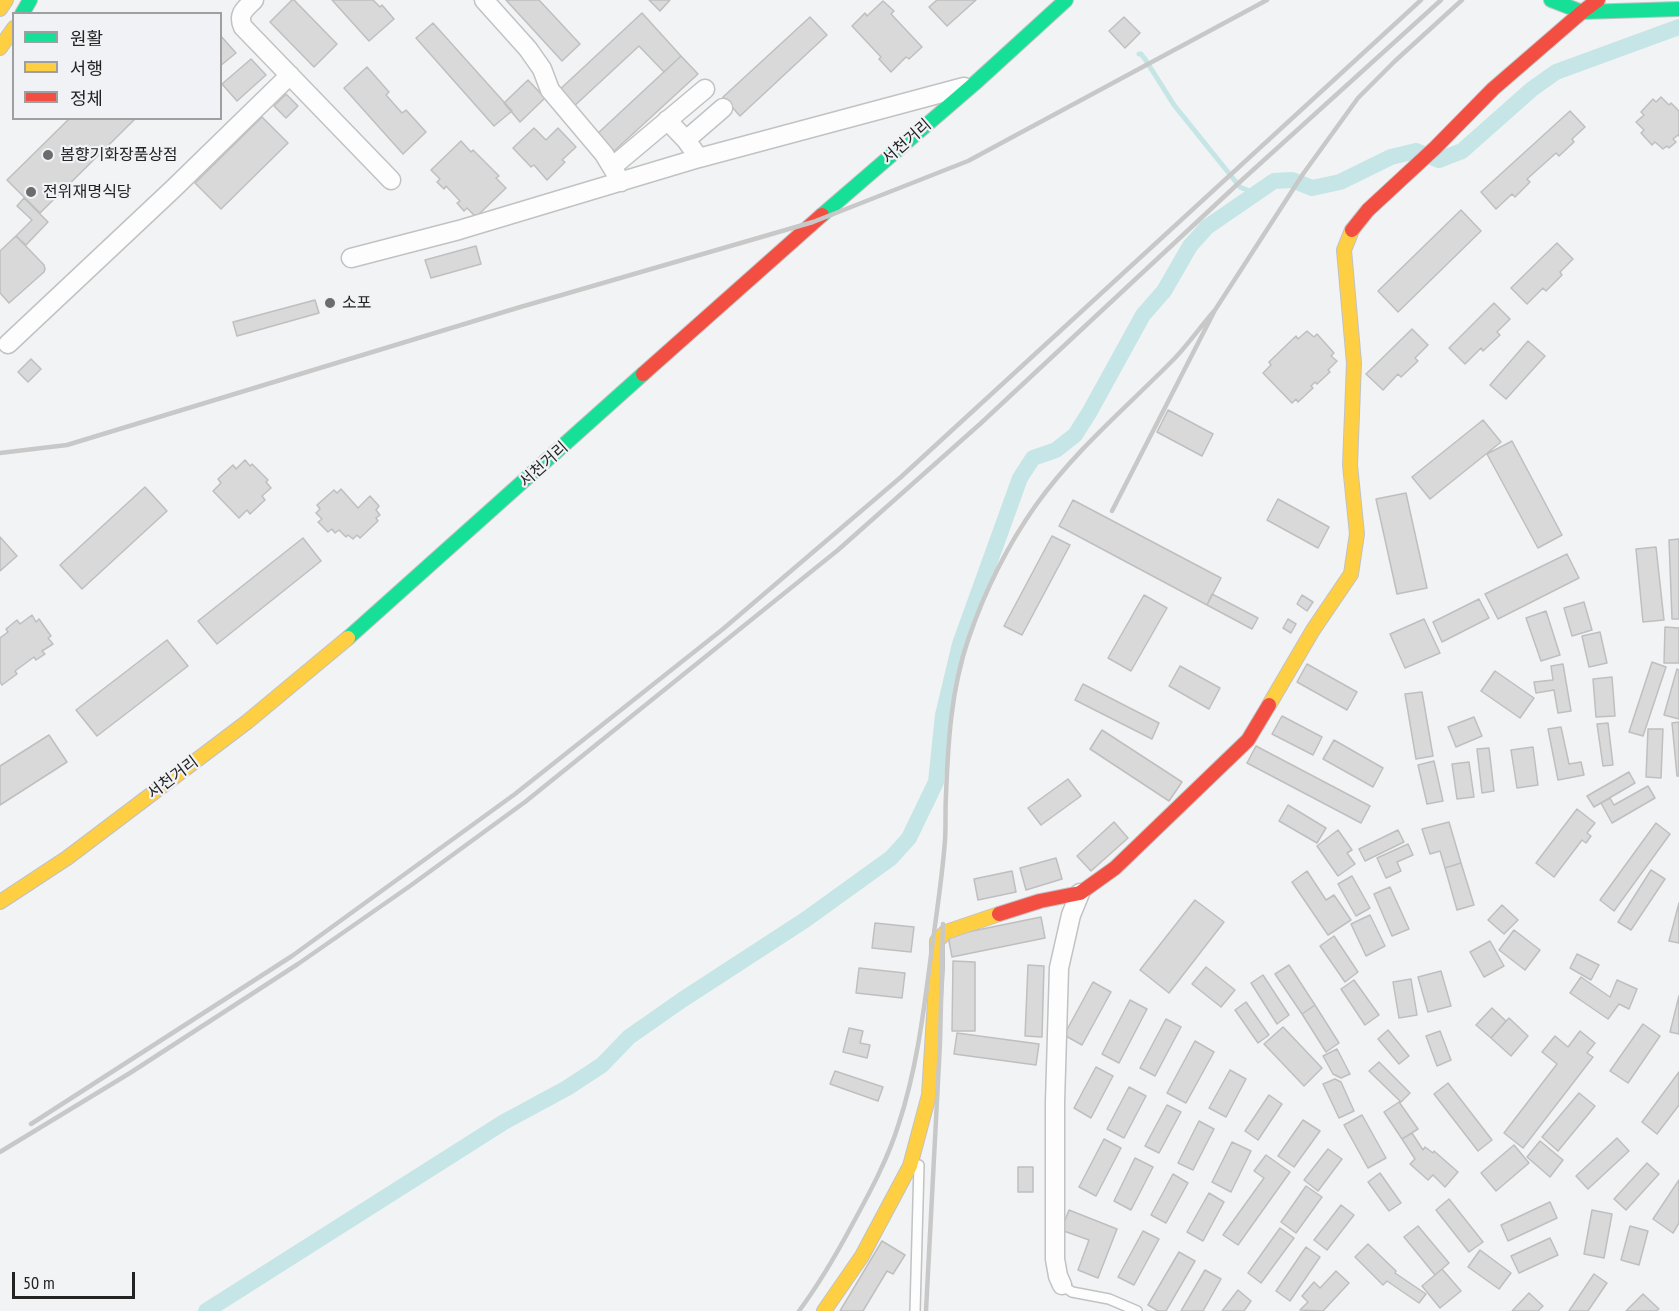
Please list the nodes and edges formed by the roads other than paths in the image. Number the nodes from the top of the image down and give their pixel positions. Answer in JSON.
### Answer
{"nodes":[{"id":1,"x":6,"y":0,"type":"edge"},
{"id":2,"x":254,"y":0,"type":"edge"},
{"id":3,"x":484,"y":0,"type":"edge"},
{"id":4,"x":1066,"y":0,"type":"edge"},
{"id":5,"x":1551,"y":0,"type":"edge"},
{"id":6,"x":1598,"y":0,"type":"edge"},
{"id":7,"x":0,"y":9,"type":"edge"},
{"id":8,"x":1674,"y":9,"type":"edge"},
{"id":9,"x":1582,"y":12,"type":"junction"},
{"id":10,"x":12,"y":31,"type":"edge"},
{"id":11,"x":0,"y":48,"type":"edge"},
{"id":12,"x":290,"y":75,"type":"junction"},
{"id":13,"x":974,"y":84,"type":"junction"},
{"id":14,"x":705,"y":89,"type":"dead end"},
{"id":15,"x":691,"y":101,"type":"junction"},
{"id":16,"x":723,"y":108,"type":"dead end"},
{"id":17,"x":667,"y":120,"type":"junction"},
{"id":18,"x":709,"y":120,"type":"junction"},
{"id":19,"x":686,"y":140,"type":"junction"},
{"id":20,"x":699,"y":158,"type":"junction"},
{"id":21,"x":617,"y":174,"type":"junction"},
{"id":22,"x":392,"y":180,"type":"dead end"},
{"id":23,"x":351,"y":258,"type":"dead end"},
{"id":24,"x":8,"y":344,"type":"dead end"},
{"id":25,"x":1080,"y":893,"type":"junction"},
{"id":26,"x":0,"y":902,"type":"edge"},
{"id":27,"x":920,"y":1127,"type":"junction"},
{"id":28,"x":1062,"y":1285,"type":"joint"},
{"id":29,"x":824,"y":1311,"type":"edge"},
{"id":30,"x":915,"y":1311,"type":"edge"},
{"id":31,"x":1137,"y":1311,"type":"edge"}],
"edges":[{"from":1,"to":7,"type":"street"},
{"from":2,"to":12,"type":"street"},
{"from":3,"to":21,"type":"street"},
{"from":4,"to":13,"type":"street","name":"서천거리"},
{"from":5,"to":9,"type":"street"},
{"from":6,"to":9,"type":"street"},
{"from":8,"to":9,"type":"street"},
{"from":9,"to":25,"type":"street"},
{"from":10,"to":11,"type":"street"},
{"from":12,"to":22,"type":"street"},
{"from":12,"to":24,"type":"street"},
{"from":13,"to":20,"type":"street"},
{"from":13,"to":26,"type":"street","name":"서천거리"},
{"from":14,"to":15,"type":"street"},
{"from":15,"to":17,"type":"street"},
{"from":15,"to":18,"type":"street"},
{"from":16,"to":18,"type":"street"},
{"from":17,"to":19,"type":"street"},
{"from":17,"to":21,"type":"street"},
{"from":18,"to":19,"type":"street"},
{"from":19,"to":20,"type":"street"},
{"from":20,"to":21,"type":"street"},
{"from":21,"to":23,"type":"street"},
{"from":25,"to":27,"type":"street"},
{"from":25,"to":28,"type":"street"},
{"from":27,"to":29,"type":"street"},
{"from":27,"to":30,"type":"lane"},
{"from":28,"to":31,"type":"lane"}]}
